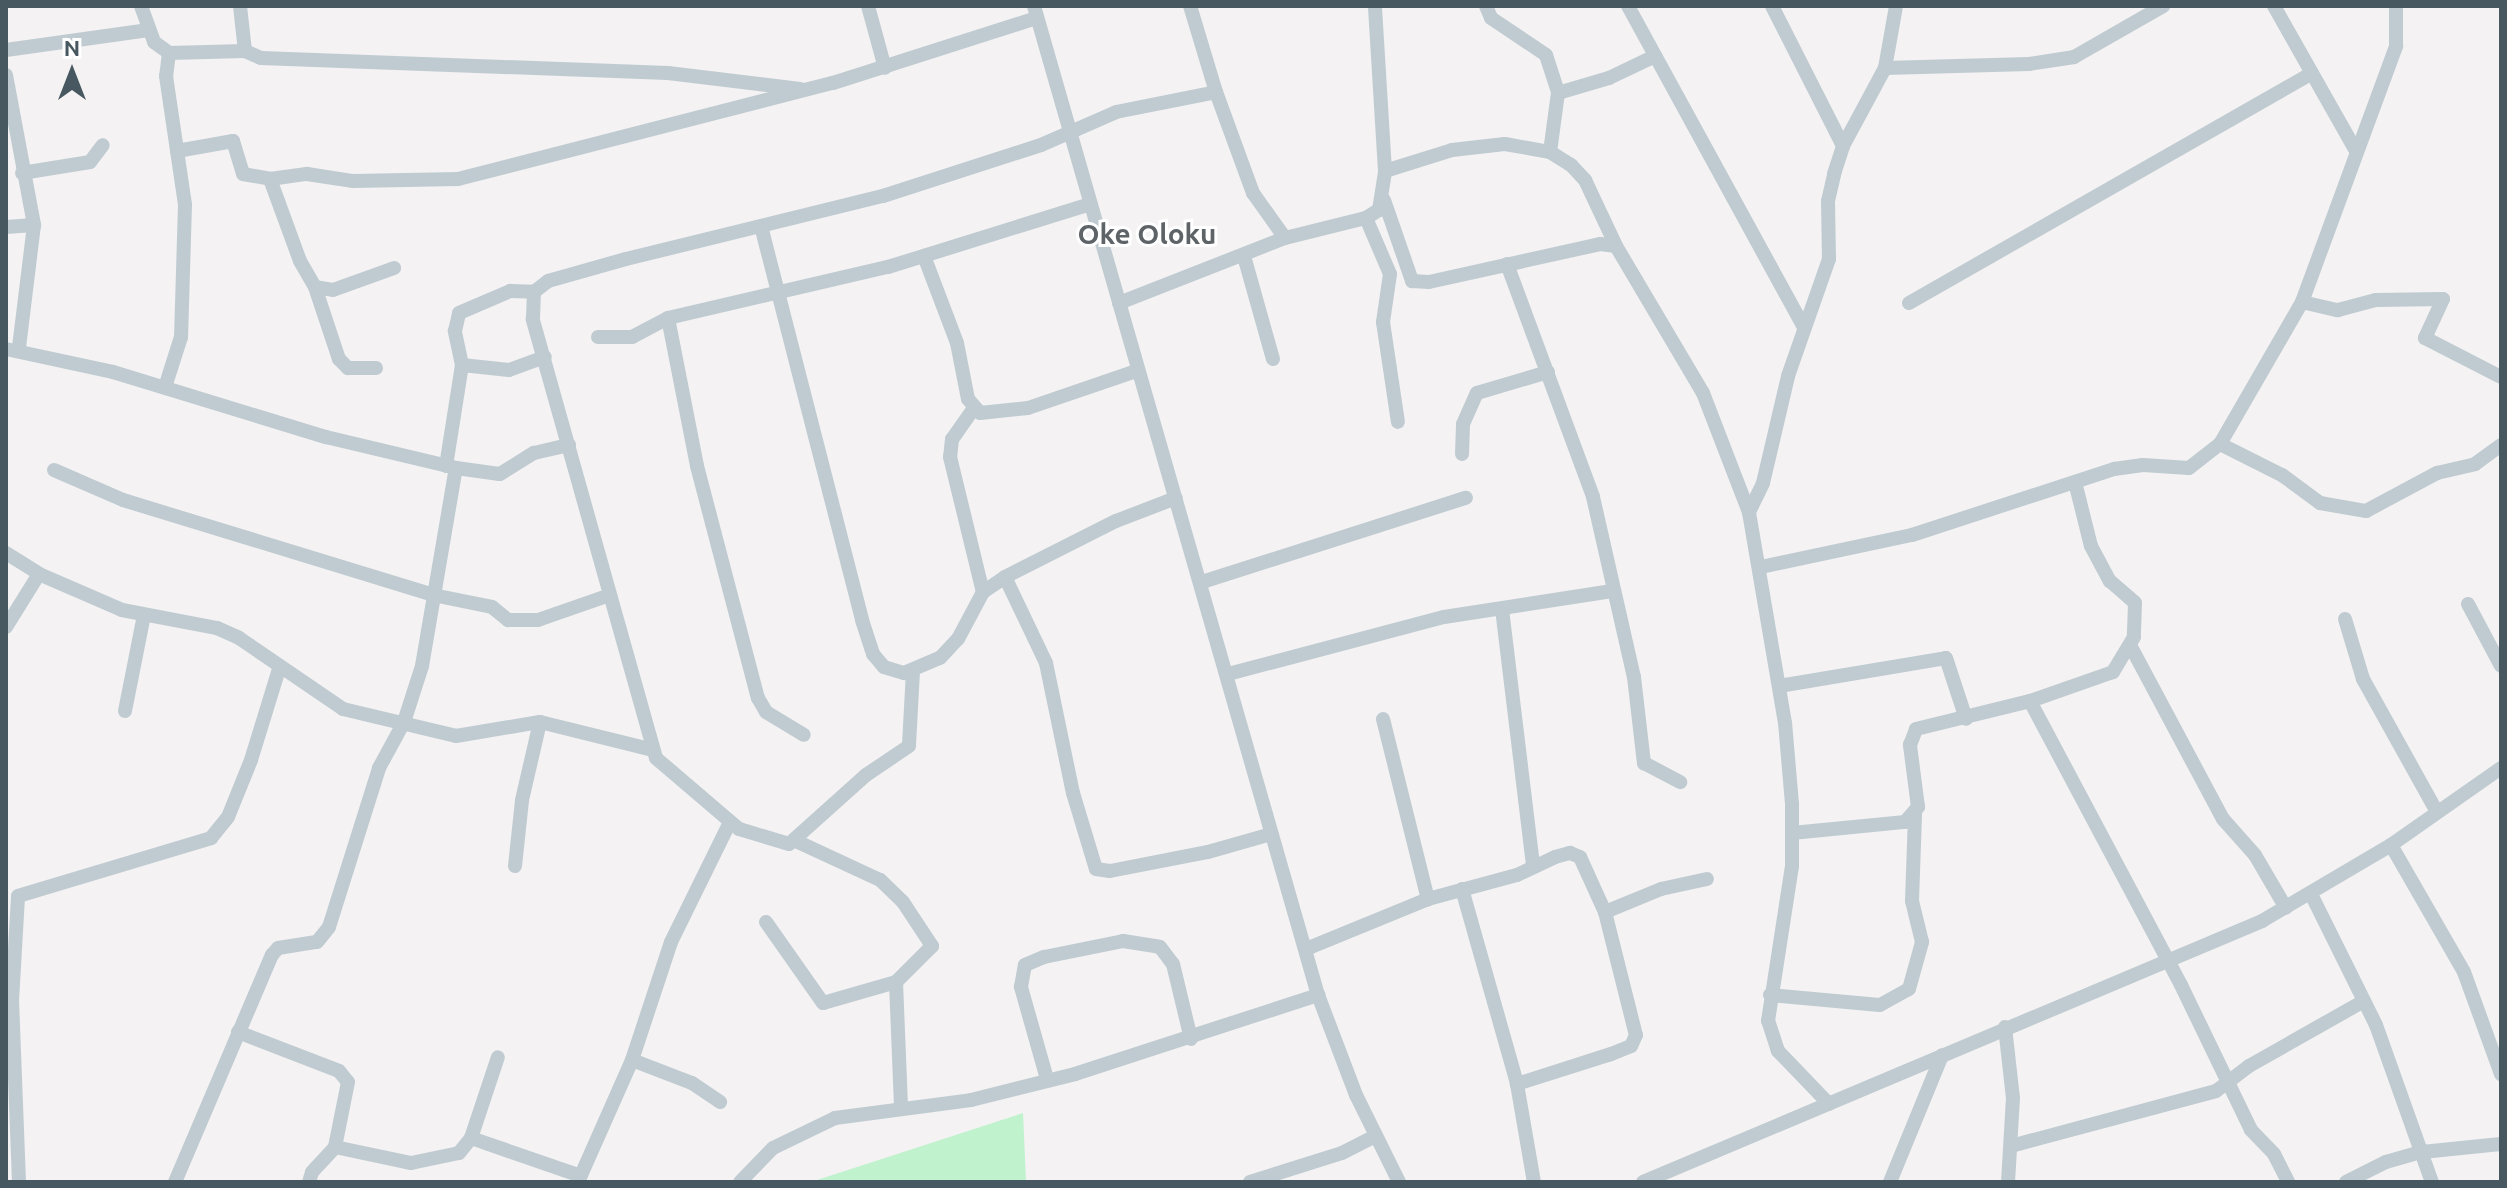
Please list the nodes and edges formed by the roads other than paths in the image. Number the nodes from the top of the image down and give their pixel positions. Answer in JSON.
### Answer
{"nodes":[{"id":1,"x":141,"y":6,"type":"edge"},
{"id":2,"x":240,"y":6,"type":"edge"},
{"id":3,"x":868,"y":6,"type":"edge"},
{"id":4,"x":1190,"y":6,"type":"edge"},
{"id":5,"x":1375,"y":6,"type":"edge"},
{"id":6,"x":1486,"y":6,"type":"edge"},
{"id":7,"x":1628,"y":6,"type":"edge"},
{"id":8,"x":1772,"y":6,"type":"edge"},
{"id":9,"x":1896,"y":6,"type":"edge"},
{"id":10,"x":2163,"y":6,"type":"edge"},
{"id":11,"x":2274,"y":6,"type":"edge"},
{"id":12,"x":2396,"y":6,"type":"edge"},
{"id":13,"x":1036,"y":12,"type":"edge"},
{"id":14,"x":149,"y":30,"type":"junction"},
{"id":15,"x":6,"y":50,"type":"edge"},
{"id":16,"x":245,"y":51,"type":"junction"},
{"id":17,"x":169,"y":53,"type":"junction"},
{"id":18,"x":1653,"y":57,"type":"junction"},
{"id":19,"x":885,"y":68,"type":"junction"},
{"id":20,"x":1885,"y":68,"type":"junction"},
{"id":21,"x":2310,"y":74,"type":"junction"},
{"id":22,"x":6,"y":75,"type":"edge"},
{"id":23,"x":805,"y":90,"type":"junction"},
{"id":24,"x":1216,"y":92,"type":"junction"},
{"id":25,"x":1558,"y":93,"type":"junction"},
{"id":26,"x":7,"y":99,"type":"edge"},
{"id":27,"x":1071,"y":127,"type":"junction"},
{"id":28,"x":103,"y":145,"type":"dead end"},
{"id":29,"x":1843,"y":146,"type":"junction"},
{"id":30,"x":2355,"y":149,"type":"junction"},
{"id":31,"x":177,"y":151,"type":"junction"},
{"id":32,"x":1550,"y":152,"type":"junction"},
{"id":33,"x":1385,"y":171,"type":"junction"},
{"id":34,"x":22,"y":173,"type":"junction"},
{"id":35,"x":270,"y":179,"type":"junction"},
{"id":36,"x":1384,"y":200,"type":"junction"},
{"id":37,"x":1090,"y":204,"type":"junction"},
{"id":38,"x":1366,"y":218,"type":"junction"},
{"id":39,"x":34,"y":225,"type":"junction"},
{"id":40,"x":761,"y":226,"type":"junction"},
{"id":41,"x":6,"y":227,"type":"edge"},
{"id":42,"x":1285,"y":238,"type":"junction"},
{"id":43,"x":1616,"y":246,"type":"junction"},
{"id":44,"x":924,"y":256,"type":"junction"},
{"id":45,"x":1244,"y":256,"type":"junction"},
{"id":46,"x":1507,"y":264,"type":"junction"},
{"id":47,"x":394,"y":268,"type":"dead end"},
{"id":48,"x":315,"y":287,"type":"junction"},
{"id":49,"x":779,"y":291,"type":"junction"},
{"id":50,"x":534,"y":292,"type":"junction"},
{"id":51,"x":2302,"y":302,"type":"junction"},
{"id":52,"x":1119,"y":303,"type":"junction"},
{"id":53,"x":1909,"y":303,"type":"dead end"},
{"id":54,"x":668,"y":318,"type":"junction"},
{"id":55,"x":1803,"y":326,"type":"junction"},
{"id":56,"x":598,"y":337,"type":"dead end"},
{"id":57,"x":13,"y":349,"type":"edge"},
{"id":58,"x":545,"y":357,"type":"junction"},
{"id":59,"x":1273,"y":359,"type":"dead end"},
{"id":60,"x":462,"y":365,"type":"junction"},
{"id":61,"x":376,"y":368,"type":"dead end"},
{"id":62,"x":1136,"y":371,"type":"junction"},
{"id":63,"x":1548,"y":372,"type":"junction"},
{"id":64,"x":2501,"y":377,"type":"edge"},
{"id":65,"x":165,"y":387,"type":"junction"},
{"id":66,"x":974,"y":408,"type":"junction"},
{"id":67,"x":1398,"y":422,"type":"dead end"},
{"id":68,"x":2220,"y":444,"type":"junction"},
{"id":69,"x":569,"y":445,"type":"junction"},
{"id":70,"x":2501,"y":445,"type":"edge"},
{"id":71,"x":1462,"y":454,"type":"dead end"},
{"id":72,"x":451,"y":467,"type":"junction"},
{"id":73,"x":54,"y":470,"type":"dead end"},
{"id":74,"x":2075,"y":482,"type":"junction"},
{"id":75,"x":1176,"y":498,"type":"junction"},
{"id":76,"x":1466,"y":498,"type":"dead end"},
{"id":77,"x":1749,"y":512,"type":"junction"},
{"id":78,"x":6,"y":553,"type":"edge"},
{"id":79,"x":1761,"y":567,"type":"junction"},
{"id":80,"x":39,"y":574,"type":"junction"},
{"id":81,"x":1005,"y":577,"type":"junction"},
{"id":82,"x":1202,"y":582,"type":"junction"},
{"id":83,"x":1612,"y":591,"type":"junction"},
{"id":84,"x":983,"y":592,"type":"junction"},
{"id":85,"x":433,"y":595,"type":"junction"},
{"id":86,"x":607,"y":596,"type":"junction"},
{"id":87,"x":2468,"y":604,"type":"dead end"},
{"id":88,"x":1502,"y":609,"type":"junction"},
{"id":89,"x":144,"y":615,"type":"junction"},
{"id":90,"x":2345,"y":619,"type":"dead end"},
{"id":91,"x":6,"y":627,"type":"edge"},
{"id":92,"x":2130,"y":645,"type":"junction"},
{"id":93,"x":280,"y":666,"type":"junction"},
{"id":94,"x":2501,"y":666,"type":"edge"},
{"id":95,"x":913,"y":671,"type":"junction"},
{"id":96,"x":1228,"y":674,"type":"junction"},
{"id":97,"x":1779,"y":686,"type":"junction"},
{"id":98,"x":2030,"y":701,"type":"junction"},
{"id":99,"x":125,"y":711,"type":"dead end"},
{"id":100,"x":1383,"y":719,"type":"dead end"},
{"id":101,"x":1966,"y":719,"type":"junction"},
{"id":102,"x":404,"y":722,"type":"junction"},
{"id":103,"x":540,"y":722,"type":"junction"},
{"id":104,"x":804,"y":735,"type":"dead end"},
{"id":105,"x":649,"y":749,"type":"junction"},
{"id":106,"x":2501,"y":768,"type":"edge"},
{"id":107,"x":1680,"y":782,"type":"dead end"},
{"id":108,"x":2437,"y":812,"type":"junction"},
{"id":109,"x":1915,"y":815,"type":"junction"},
{"id":110,"x":730,"y":822,"type":"junction"},
{"id":111,"x":1792,"y":833,"type":"junction"},
{"id":112,"x":1271,"y":834,"type":"junction"},
{"id":113,"x":796,"y":841,"type":"junction"},
{"id":114,"x":2391,"y":845,"type":"junction"},
{"id":115,"x":515,"y":866,"type":"dead end"},
{"id":116,"x":1533,"y":866,"type":"junction"},
{"id":117,"x":1707,"y":879,"type":"dead end"},
{"id":118,"x":1462,"y":889,"type":"junction"},
{"id":119,"x":2311,"y":894,"type":"junction"},
{"id":120,"x":12,"y":898,"type":"edge"},
{"id":121,"x":1428,"y":899,"type":"junction"},
{"id":122,"x":2286,"y":908,"type":"junction"},
{"id":123,"x":1605,"y":912,"type":"junction"},
{"id":124,"x":766,"y":922,"type":"dead end"},
{"id":125,"x":1306,"y":949,"type":"junction"},
{"id":126,"x":2166,"y":964,"type":"junction"},
{"id":127,"x":896,"y":982,"type":"junction"},
{"id":128,"x":1318,"y":995,"type":"junction"},
{"id":129,"x":1770,"y":995,"type":"junction"},
{"id":130,"x":2364,"y":1001,"type":"junction"},
{"id":131,"x":2005,"y":1027,"type":"junction"},
{"id":132,"x":238,"y":1032,"type":"junction"},
{"id":133,"x":1191,"y":1039,"type":"junction"},
{"id":134,"x":1942,"y":1055,"type":"junction"},
{"id":135,"x":498,"y":1057,"type":"dead end"},
{"id":136,"x":632,"y":1060,"type":"junction"},
{"id":137,"x":2501,"y":1074,"type":"edge"},
{"id":138,"x":1047,"y":1079,"type":"junction"},
{"id":139,"x":2226,"y":1083,"type":"junction"},
{"id":140,"x":1517,"y":1084,"type":"junction"},
{"id":141,"x":720,"y":1102,"type":"dead end"},
{"id":142,"x":1829,"y":1104,"type":"junction"},
{"id":143,"x":901,"y":1108,"type":"junction"},
{"id":144,"x":1376,"y":1136,"type":"junction"},
{"id":145,"x":471,"y":1138,"type":"junction"},
{"id":146,"x":2501,"y":1144,"type":"edge"},
{"id":147,"x":2011,"y":1146,"type":"junction"},
{"id":148,"x":335,"y":1147,"type":"junction"},
{"id":149,"x":2422,"y":1152,"type":"junction"},
{"id":150,"x":580,"y":1179,"type":"edge"},
{"id":151,"x":19,"y":1182,"type":"edge"},
{"id":152,"x":175,"y":1182,"type":"edge"},
{"id":153,"x":309,"y":1182,"type":"edge"},
{"id":154,"x":740,"y":1182,"type":"edge"},
{"id":155,"x":1250,"y":1182,"type":"edge"},
{"id":156,"x":1399,"y":1182,"type":"edge"},
{"id":157,"x":1534,"y":1182,"type":"edge"},
{"id":158,"x":1643,"y":1182,"type":"edge"},
{"id":159,"x":1890,"y":1182,"type":"edge"},
{"id":160,"x":2008,"y":1182,"type":"edge"},
{"id":161,"x":2288,"y":1182,"type":"edge"},
{"id":162,"x":2346,"y":1182,"type":"edge"},
{"id":163,"x":2432,"y":1182,"type":"edge"}],
"edges":[{"from":1,"to":14,"type":"street"},
{"from":2,"to":16,"type":"street"},
{"from":3,"to":19,"type":"street"},
{"from":4,"to":24,"type":"street"},
{"from":5,"to":33,"type":"street"},
{"from":6,"to":25,"type":"street"},
{"from":7,"to":18,"type":"street"},
{"from":8,"to":29,"type":"street"},
{"from":9,"to":20,"type":"street"},
{"from":10,"to":20,"type":"street"},
{"from":11,"to":21,"type":"street"},
{"from":12,"to":30,"type":"street"},
{"from":13,"to":19,"type":"street"},
{"from":13,"to":27,"type":"street"},
{"from":14,"to":15,"type":"street"},
{"from":14,"to":17,"type":"street"},
{"from":16,"to":17,"type":"street"},
{"from":16,"to":23,"type":"street"},
{"from":17,"to":31,"type":"street"},
{"from":18,"to":25,"type":"street"},
{"from":18,"to":55,"type":"street"},
{"from":19,"to":23,"type":"street"},
{"from":20,"to":29,"type":"street"},
{"from":21,"to":30,"type":"street"},
{"from":21,"to":53,"type":"street"},
{"from":22,"to":26,"type":"street"},
{"from":23,"to":35,"type":"street"},
{"from":24,"to":27,"type":"street"},
{"from":24,"to":42,"type":"street"},
{"from":25,"to":32,"type":"street"},
{"from":26,"to":34,"type":"street"},
{"from":27,"to":37,"type":"street"},
{"from":27,"to":40,"type":"street"},
{"from":28,"to":34,"type":"street"},
{"from":29,"to":55,"type":"street"},
{"from":30,"to":51,"type":"street"},
{"from":31,"to":35,"type":"street"},
{"from":31,"to":65,"type":"street"},
{"from":32,"to":33,"type":"street"},
{"from":32,"to":43,"type":"street"},
{"from":33,"to":36,"type":"street"},
{"from":34,"to":39,"type":"street"},
{"from":35,"to":48,"type":"street"},
{"from":36,"to":38,"type":"street"},
{"from":36,"to":46,"type":"street"},
{"from":37,"to":44,"type":"street"},
{"from":37,"to":52,"type":"street"},
{"from":38,"to":42,"type":"street"},
{"from":38,"to":67,"type":"street"},
{"from":39,"to":41,"type":"street"},
{"from":39,"to":57,"type":"street"},
{"from":40,"to":49,"type":"street"},
{"from":40,"to":50,"type":"street"},
{"from":42,"to":45,"type":"street"},
{"from":43,"to":46,"type":"street"},
{"from":43,"to":77,"type":"street"},
{"from":44,"to":49,"type":"street"},
{"from":44,"to":66,"type":"street"},
{"from":45,"to":52,"type":"street"},
{"from":45,"to":59,"type":"street"},
{"from":46,"to":63,"type":"street"},
{"from":47,"to":48,"type":"street"},
{"from":48,"to":61,"type":"street"},
{"from":49,"to":54,"type":"street"},
{"from":49,"to":95,"type":"street"},
{"from":50,"to":58,"type":"street"},
{"from":50,"to":60,"type":"street"},
{"from":51,"to":64,"type":"street"},
{"from":51,"to":68,"type":"street"},
{"from":52,"to":62,"type":"street"},
{"from":54,"to":56,"type":"street"},
{"from":54,"to":104,"type":"street"},
{"from":55,"to":77,"type":"street"},
{"from":57,"to":65,"type":"street"},
{"from":58,"to":60,"type":"street"},
{"from":58,"to":69,"type":"street"},
{"from":60,"to":72,"type":"street"},
{"from":62,"to":66,"type":"street"},
{"from":62,"to":75,"type":"street"},
{"from":63,"to":71,"type":"street"},
{"from":63,"to":83,"type":"street"},
{"from":65,"to":72,"type":"street"},
{"from":66,"to":84,"type":"street"},
{"from":68,"to":70,"type":"street"},
{"from":68,"to":74,"type":"street"},
{"from":69,"to":72,"type":"street"},
{"from":69,"to":86,"type":"street"},
{"from":72,"to":85,"type":"street"},
{"from":73,"to":85,"type":"street"},
{"from":74,"to":79,"type":"street"},
{"from":74,"to":92,"type":"street"},
{"from":75,"to":81,"type":"street"},
{"from":75,"to":82,"type":"street"},
{"from":76,"to":82,"type":"street"},
{"from":77,"to":79,"type":"street"},
{"from":78,"to":80,"type":"street"},
{"from":79,"to":97,"type":"street"},
{"from":80,"to":89,"type":"street"},
{"from":80,"to":91,"type":"street"},
{"from":81,"to":84,"type":"street"},
{"from":81,"to":112,"type":"street"},
{"from":82,"to":96,"type":"street"},
{"from":83,"to":88,"type":"street"},
{"from":83,"to":107,"type":"street"},
{"from":84,"to":95,"type":"street"},
{"from":85,"to":86,"type":"street"},
{"from":85,"to":102,"type":"street"},
{"from":86,"to":105,"type":"street"},
{"from":87,"to":94,"type":"street"},
{"from":88,"to":96,"type":"street"},
{"from":88,"to":116,"type":"street"},
{"from":89,"to":93,"type":"street"},
{"from":89,"to":99,"type":"street"},
{"from":90,"to":108,"type":"street"},
{"from":92,"to":98,"type":"street"},
{"from":92,"to":122,"type":"street"},
{"from":93,"to":102,"type":"street"},
{"from":93,"to":120,"type":"street"},
{"from":95,"to":113,"type":"street"},
{"from":96,"to":112,"type":"street"},
{"from":97,"to":101,"type":"street"},
{"from":97,"to":111,"type":"street"},
{"from":98,"to":101,"type":"street"},
{"from":98,"to":126,"type":"street"},
{"from":100,"to":121,"type":"street"},
{"from":101,"to":109,"type":"street"},
{"from":102,"to":103,"type":"street"},
{"from":102,"to":132,"type":"street"},
{"from":103,"to":105,"type":"street"},
{"from":103,"to":115,"type":"street"},
{"from":105,"to":110,"type":"street"},
{"from":106,"to":108,"type":"street"},
{"from":108,"to":114,"type":"street"},
{"from":109,"to":111,"type":"street"},
{"from":109,"to":129,"type":"street"},
{"from":110,"to":113,"type":"street"},
{"from":110,"to":136,"type":"street"},
{"from":111,"to":129,"type":"street"},
{"from":112,"to":125,"type":"street"},
{"from":113,"to":127,"type":"street"},
{"from":114,"to":119,"type":"street"},
{"from":114,"to":137,"type":"street"},
{"from":116,"to":118,"type":"street"},
{"from":116,"to":123,"type":"street"},
{"from":117,"to":123,"type":"street"},
{"from":118,"to":121,"type":"street"},
{"from":118,"to":140,"type":"street"},
{"from":119,"to":122,"type":"street"},
{"from":119,"to":130,"type":"street"},
{"from":120,"to":151,"type":"street"},
{"from":121,"to":125,"type":"street"},
{"from":122,"to":126,"type":"street"},
{"from":123,"to":140,"type":"street"},
{"from":124,"to":127,"type":"street"},
{"from":125,"to":128,"type":"street"},
{"from":126,"to":131,"type":"street"},
{"from":126,"to":139,"type":"street"},
{"from":127,"to":143,"type":"street"},
{"from":128,"to":133,"type":"street"},
{"from":128,"to":144,"type":"street"},
{"from":129,"to":142,"type":"street"},
{"from":130,"to":139,"type":"street"},
{"from":130,"to":149,"type":"street"},
{"from":131,"to":134,"type":"street"},
{"from":131,"to":147,"type":"street"},
{"from":132,"to":148,"type":"street"},
{"from":132,"to":152,"type":"street"},
{"from":133,"to":138,"type":"street"},
{"from":133,"to":138,"type":"street"},
{"from":134,"to":142,"type":"street"},
{"from":134,"to":159,"type":"street"},
{"from":135,"to":145,"type":"street"},
{"from":136,"to":141,"type":"street"},
{"from":136,"to":150,"type":"street"},
{"from":138,"to":143,"type":"street"},
{"from":139,"to":147,"type":"street"},
{"from":139,"to":161,"type":"street"},
{"from":140,"to":157,"type":"street"},
{"from":142,"to":158,"type":"street"},
{"from":143,"to":154,"type":"street"},
{"from":144,"to":155,"type":"street"},
{"from":144,"to":156,"type":"street"},
{"from":145,"to":148,"type":"street"},
{"from":145,"to":150,"type":"street"},
{"from":146,"to":149,"type":"street"},
{"from":147,"to":160,"type":"street"},
{"from":148,"to":153,"type":"street"},
{"from":149,"to":162,"type":"street"},
{"from":149,"to":163,"type":"street"}]}
